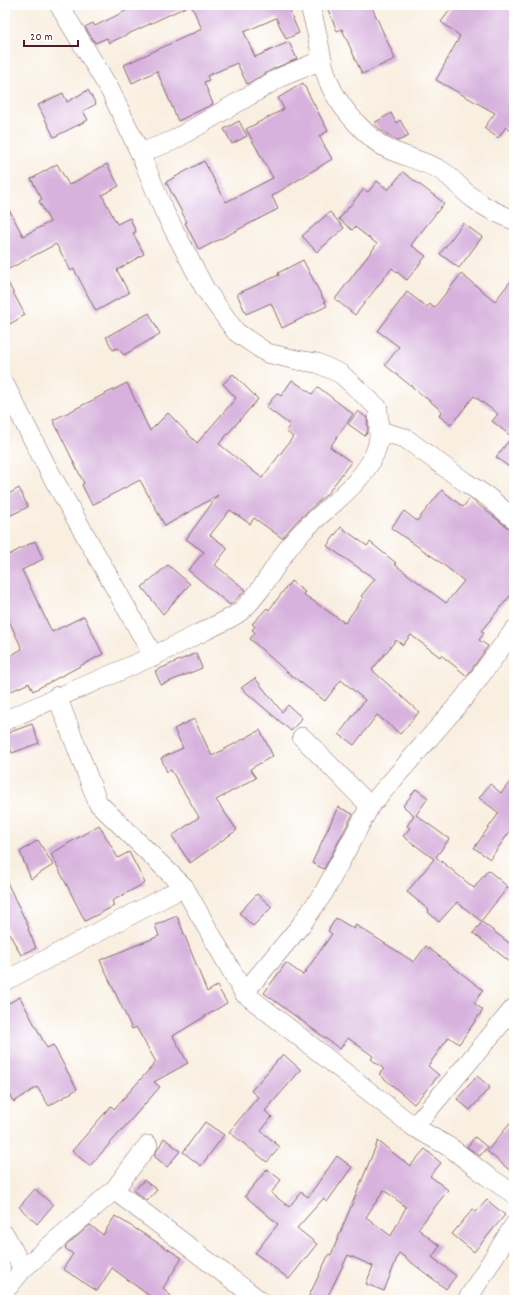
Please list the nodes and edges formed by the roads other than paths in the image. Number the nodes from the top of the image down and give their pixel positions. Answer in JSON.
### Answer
{"nodes":[{"id":1,"x":59,"y":5,"type":"edge"},
{"id":2,"x":309,"y":5,"type":"edge"},
{"id":3,"x":322,"y":60,"type":"junction"},
{"id":4,"x":140,"y":153,"type":"junction"},
{"id":5,"x":514,"y":220,"type":"edge"},
{"id":6,"x":5,"y":385,"type":"edge"},
{"id":7,"x":379,"y":431,"type":"junction"},
{"id":8,"x":514,"y":519,"type":"edge"},
{"id":9,"x":514,"y":630,"type":"edge"},
{"id":10,"x":154,"y":657,"type":"junction"},
{"id":11,"x":57,"y":696,"type":"junction"},
{"id":12,"x":5,"y":720,"type":"edge"},
{"id":13,"x":302,"y":736,"type":"dead end"},
{"id":14,"x":370,"y":806,"type":"junction"},
{"id":15,"x":184,"y":886,"type":"junction"},
{"id":16,"x":5,"y":981,"type":"edge"},
{"id":17,"x":244,"y":992,"type":"junction"},
{"id":18,"x":514,"y":1008,"type":"edge"},
{"id":19,"x":414,"y":1127,"type":"junction"},
{"id":20,"x":148,"y":1145,"type":"dead end"},
{"id":21,"x":114,"y":1190,"type":"junction"},
{"id":22,"x":514,"y":1194,"type":"edge"},
{"id":23,"x":514,"y":1225,"type":"edge"},
{"id":24,"x":5,"y":1234,"type":"edge"},
{"id":25,"x":23,"y":1270,"type":"junction"},
{"id":26,"x":5,"y":1291,"type":"edge"},
{"id":27,"x":259,"y":1300,"type":"edge"},
{"id":28,"x":467,"y":1300,"type":"edge"}],
"edges":[{"from":1,"to":4,"type":"street"},
{"from":2,"to":3,"type":"street"},
{"from":3,"to":4,"type":"street"},
{"from":3,"to":5,"type":"street"},
{"from":4,"to":7,"type":"street"},
{"from":6,"to":10,"type":"street"},
{"from":7,"to":8,"type":"street"},
{"from":7,"to":10,"type":"street"},
{"from":9,"to":14,"type":"street"},
{"from":10,"to":11,"type":"street"},
{"from":11,"to":12,"type":"street"},
{"from":11,"to":15,"type":"street"},
{"from":13,"to":14,"type":"street"},
{"from":14,"to":17,"type":"street"},
{"from":15,"to":16,"type":"street"},
{"from":15,"to":17,"type":"street"},
{"from":17,"to":19,"type":"street"},
{"from":18,"to":19,"type":"street"},
{"from":19,"to":22,"type":"street"},
{"from":20,"to":21,"type":"street"},
{"from":21,"to":25,"type":"street"},
{"from":21,"to":27,"type":"street"},
{"from":23,"to":28,"type":"street"},
{"from":24,"to":25,"type":"street"},
{"from":25,"to":26,"type":"street"}]}
